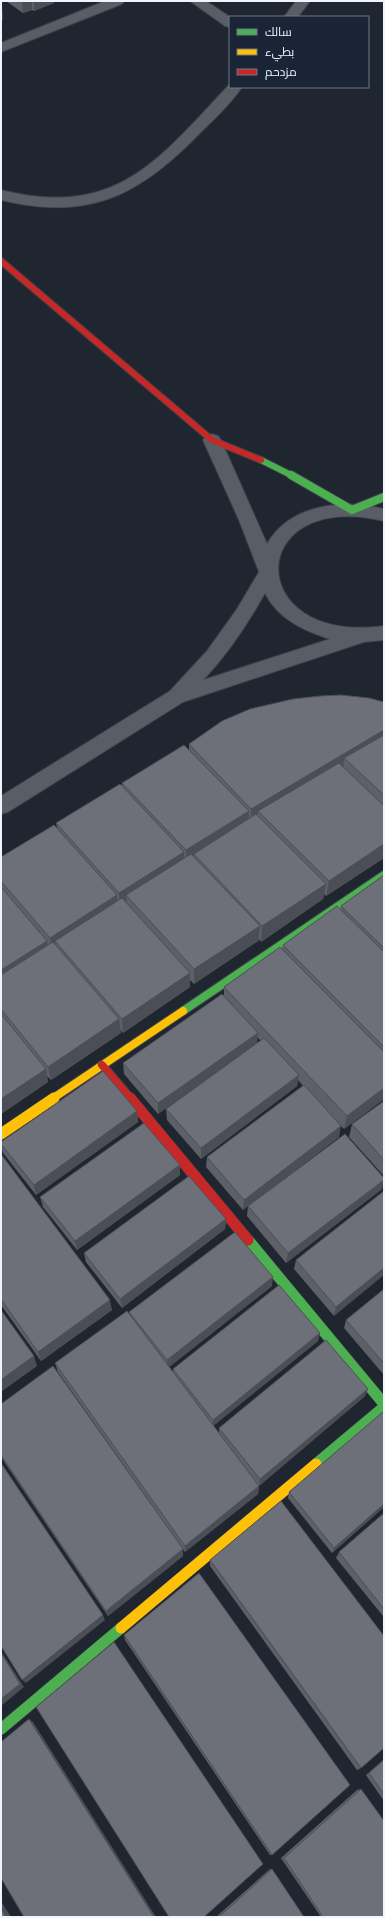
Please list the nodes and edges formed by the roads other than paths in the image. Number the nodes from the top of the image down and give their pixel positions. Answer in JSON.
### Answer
{"nodes":[{"id":1,"x":117,"y":1,"type":"edge"},
{"id":2,"x":197,"y":1,"type":"edge"},
{"id":3,"x":303,"y":1,"type":"edge"},
{"id":4,"x":292,"y":16,"type":"edge"},
{"id":5,"x":229,"y":22,"type":"edge"},
{"id":6,"x":1,"y":48,"type":"edge"},
{"id":7,"x":234,"y":88,"type":"edge"},
{"id":8,"x":1,"y":195,"type":"edge"},
{"id":9,"x":1,"y":262,"type":"edge"},
{"id":10,"x":212,"y":440,"type":"junction"},
{"id":11,"x":384,"y":497,"type":"edge"},
{"id":12,"x":352,"y":510,"type":"junction"},
{"id":13,"x":384,"y":515,"type":"edge"},
{"id":14,"x":268,"y":572,"type":"junction"},
{"id":15,"x":384,"y":633,"type":"edge"},
{"id":16,"x":362,"y":636,"type":"junction"},
{"id":17,"x":384,"y":647,"type":"edge"},
{"id":18,"x":176,"y":698,"type":"junction"},
{"id":19,"x":1,"y":806,"type":"edge"},
{"id":20,"x":384,"y":875,"type":"edge"},
{"id":21,"x":102,"y":1066,"type":"junction"},
{"id":22,"x":1,"y":1134,"type":"edge"},
{"id":23,"x":384,"y":1404,"type":"edge"},
{"id":24,"x":384,"y":1407,"type":"edge"},
{"id":25,"x":1,"y":1729,"type":"edge"}],
"edges":[{"from":1,"to":6,"type":"street"},
{"from":2,"to":5,"type":"street"},
{"from":3,"to":4,"type":"street"},
{"from":7,"to":8,"type":"street"},
{"from":9,"to":10,"type":"street"},
{"from":10,"to":12,"type":"street"},
{"from":10,"to":14,"type":"street"},
{"from":11,"to":12,"type":"street"},
{"from":12,"to":13,"type":"street"},
{"from":12,"to":14,"type":"street"},
{"from":14,"to":16,"type":"street"},
{"from":14,"to":18,"type":"street"},
{"from":15,"to":16,"type":"street"},
{"from":16,"to":17,"type":"street"},
{"from":16,"to":18,"type":"street"},
{"from":18,"to":19,"type":"street"},
{"from":20,"to":21,"type":"street"},
{"from":21,"to":22,"type":"street"},
{"from":21,"to":23,"type":"street"},
{"from":24,"to":25,"type":"street"}]}
